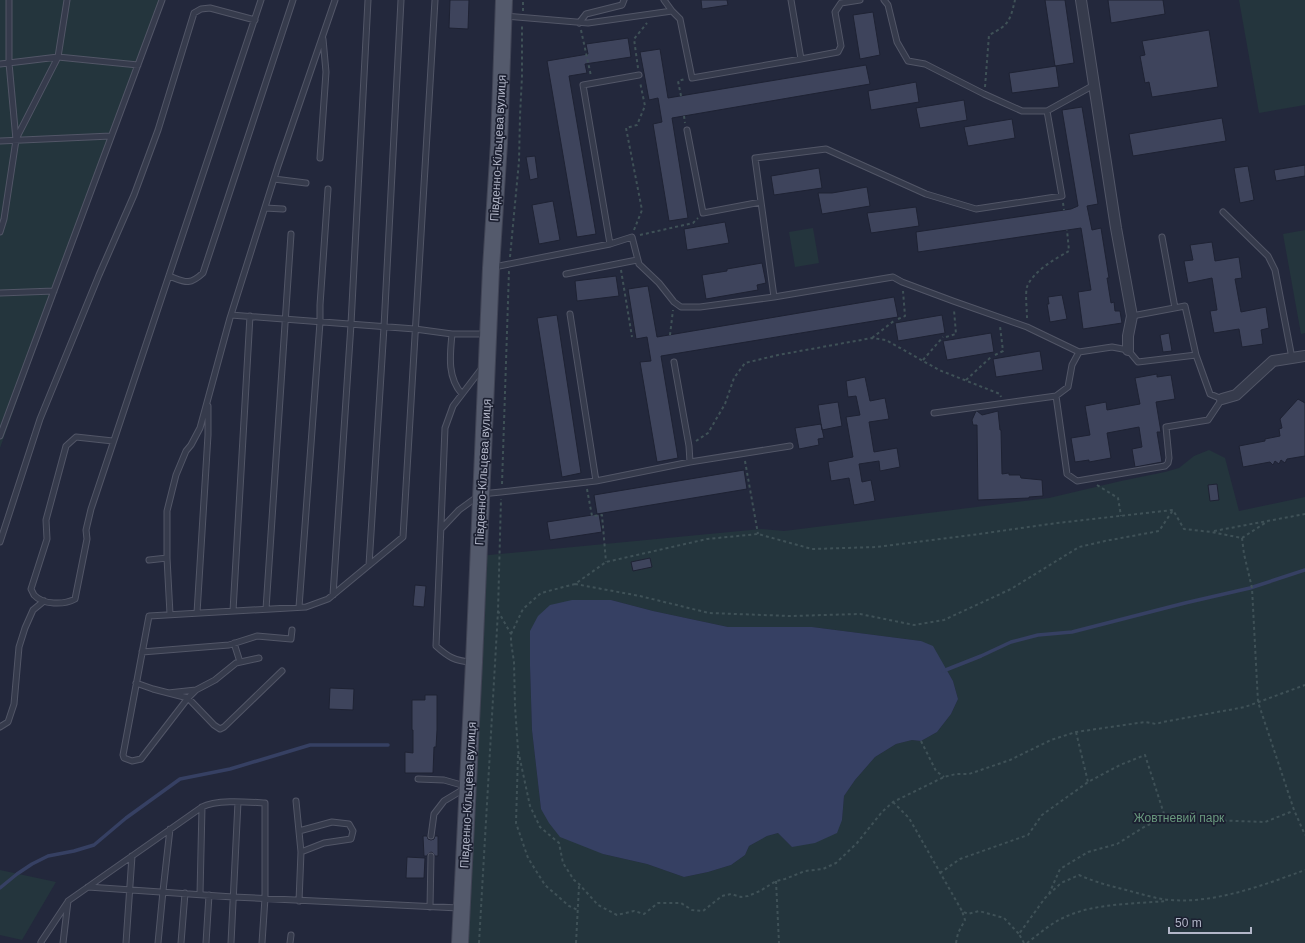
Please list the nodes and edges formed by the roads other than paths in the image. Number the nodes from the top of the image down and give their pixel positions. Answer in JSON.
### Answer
{"nodes":[{"id":1,"x":9,"y":0,"type":"edge"},
{"id":2,"x":67,"y":0,"type":"edge"},
{"id":3,"x":162,"y":0,"type":"edge"},
{"id":4,"x":261,"y":0,"type":"edge"},
{"id":5,"x":293,"y":0,"type":"edge"},
{"id":6,"x":335,"y":0,"type":"edge"},
{"id":7,"x":368,"y":0,"type":"edge"},
{"id":8,"x":401,"y":0,"type":"edge"},
{"id":9,"x":435,"y":0,"type":"edge"},
{"id":10,"x":504,"y":0,"type":"edge"},
{"id":11,"x":624,"y":0,"type":"edge"},
{"id":12,"x":664,"y":0,"type":"edge"},
{"id":13,"x":790,"y":0,"type":"edge"},
{"id":14,"x":860,"y":0,"type":"edge"},
{"id":15,"x":884,"y":0,"type":"edge"},
{"id":16,"x":1081,"y":0,"type":"edge"},
{"id":17,"x":672,"y":11,"type":"junction"},
{"id":18,"x":503,"y":16,"type":"junction"},
{"id":19,"x":255,"y":20,"type":"junction"},
{"id":20,"x":579,"y":23,"type":"junction"},
{"id":21,"x":322,"y":36,"type":"junction"},
{"id":22,"x":58,"y":57,"type":"junction"},
{"id":23,"x":801,"y":59,"type":"junction"},
{"id":24,"x":9,"y":63,"type":"junction"},
{"id":25,"x":0,"y":64,"type":"edge"},
{"id":26,"x":138,"y":64,"type":"junction"},
{"id":27,"x":639,"y":75,"type":"road end"},
{"id":28,"x":1094,"y":85,"type":"junction"},
{"id":29,"x":1047,"y":111,"type":"junction"},
{"id":30,"x":687,"y":130,"type":"dead end"},
{"id":31,"x":111,"y":136,"type":"junction"},
{"id":32,"x":16,"y":140,"type":"junction"},
{"id":33,"x":0,"y":141,"type":"edge"},
{"id":34,"x":320,"y":158,"type":"dead end"},
{"id":35,"x":274,"y":179,"type":"junction"},
{"id":36,"x":306,"y":183,"type":"dead end"},
{"id":37,"x":328,"y":190,"type":"dead end"},
{"id":38,"x":761,"y":202,"type":"junction"},
{"id":39,"x":265,"y":208,"type":"junction"},
{"id":40,"x":283,"y":209,"type":"dead end"},
{"id":41,"x":1223,"y":212,"type":"dead end"},
{"id":42,"x":0,"y":232,"type":"edge"},
{"id":43,"x":291,"y":234,"type":"dead end"},
{"id":44,"x":1162,"y":236,"type":"dead end"},
{"id":45,"x":610,"y":244,"type":"junction"},
{"id":46,"x":637,"y":260,"type":"junction"},
{"id":47,"x":491,"y":268,"type":"junction"},
{"id":48,"x":566,"y":274,"type":"dead end"},
{"id":49,"x":169,"y":276,"type":"junction"},
{"id":50,"x":54,"y":291,"type":"junction"},
{"id":51,"x":0,"y":293,"type":"edge"},
{"id":52,"x":774,"y":297,"type":"junction"},
{"id":53,"x":1175,"y":308,"type":"junction"},
{"id":54,"x":570,"y":314,"type":"dead end"},
{"id":55,"x":231,"y":315,"type":"junction"},
{"id":56,"x":250,"y":316,"type":"junction"},
{"id":57,"x":1132,"y":316,"type":"junction"},
{"id":58,"x":286,"y":319,"type":"junction"},
{"id":59,"x":320,"y":322,"type":"junction"},
{"id":60,"x":351,"y":324,"type":"junction"},
{"id":61,"x":384,"y":326,"type":"junction"},
{"id":62,"x":415,"y":329,"type":"junction"},
{"id":63,"x":452,"y":334,"type":"junction"},
{"id":64,"x":489,"y":334,"type":"junction"},
{"id":65,"x":1128,"y":350,"type":"junction"},
{"id":66,"x":1079,"y":352,"type":"junction"},
{"id":67,"x":1196,"y":355,"type":"junction"},
{"id":68,"x":1305,"y":356,"type":"edge"},
{"id":69,"x":1292,"y":358,"type":"junction"},
{"id":70,"x":488,"y":361,"type":"junction"},
{"id":71,"x":674,"y":362,"type":"dead end"},
{"id":72,"x":462,"y":394,"type":"junction"},
{"id":73,"x":1056,"y":396,"type":"junction"},
{"id":74,"x":208,"y":397,"type":"junction"},
{"id":75,"x":1222,"y":399,"type":"junction"},
{"id":76,"x":934,"y":413,"type":"dead end"},
{"id":77,"x":0,"y":434,"type":"edge"},
{"id":78,"x":113,"y":441,"type":"junction"},
{"id":79,"x":790,"y":446,"type":"dead end"},
{"id":80,"x":690,"y":462,"type":"junction"},
{"id":81,"x":596,"y":480,"type":"junction"},
{"id":82,"x":481,"y":494,"type":"junction"},
{"id":83,"x":441,"y":529,"type":"junction"},
{"id":84,"x":0,"y":542,"type":"edge"},
{"id":85,"x":167,"y":558,"type":"junction"},
{"id":86,"x":149,"y":560,"type":"dead end"},
{"id":87,"x":369,"y":565,"type":"junction"},
{"id":88,"x":333,"y":595,"type":"junction"},
{"id":89,"x":44,"y":601,"type":"junction"},
{"id":90,"x":299,"y":608,"type":"junction"},
{"id":91,"x":266,"y":609,"type":"junction"},
{"id":92,"x":232,"y":611,"type":"junction"},
{"id":93,"x":197,"y":613,"type":"junction"},
{"id":94,"x":170,"y":614,"type":"junction"},
{"id":95,"x":292,"y":630,"type":"dead end"},
{"id":96,"x":234,"y":643,"type":"junction"},
{"id":97,"x":142,"y":652,"type":"junction"},
{"id":98,"x":259,"y":658,"type":"dead end"},
{"id":99,"x":240,"y":662,"type":"junction"},
{"id":100,"x":474,"y":662,"type":"junction"},
{"id":101,"x":282,"y":671,"type":"dead end"},
{"id":102,"x":136,"y":683,"type":"junction"},
{"id":103,"x":196,"y":690,"type":"junction"},
{"id":104,"x":168,"y":693,"type":"junction"},
{"id":105,"x":188,"y":698,"type":"junction"},
{"id":106,"x":0,"y":727,"type":"edge"},
{"id":107,"x":418,"y":779,"type":"dead end"},
{"id":108,"x":468,"y":787,"type":"junction"},
{"id":109,"x":296,"y":800,"type":"dead end"},
{"id":110,"x":238,"y":802,"type":"junction"},
{"id":111,"x":202,"y":807,"type":"junction"},
{"id":112,"x":170,"y":829,"type":"junction"},
{"id":113,"x":298,"y":831,"type":"junction"},
{"id":114,"x":431,"y":836,"type":"dead end"},
{"id":115,"x":301,"y":852,"type":"junction"},
{"id":116,"x":132,"y":856,"type":"junction"},
{"id":117,"x":431,"y":856,"type":"dead end"},
{"id":118,"x":88,"y":887,"type":"junction"},
{"id":119,"x":130,"y":889,"type":"junction"},
{"id":120,"x":162,"y":892,"type":"junction"},
{"id":121,"x":185,"y":893,"type":"junction"},
{"id":122,"x":200,"y":894,"type":"junction"},
{"id":123,"x":209,"y":895,"type":"junction"},
{"id":124,"x":233,"y":897,"type":"junction"},
{"id":125,"x":265,"y":898,"type":"junction"},
{"id":126,"x":68,"y":901,"type":"junction"},
{"id":127,"x":299,"y":901,"type":"junction"},
{"id":128,"x":430,"y":907,"type":"junction"},
{"id":129,"x":462,"y":908,"type":"junction"},
{"id":130,"x":291,"y":935,"type":"dead end"},
{"id":131,"x":41,"y":942,"type":"edge"},
{"id":132,"x":63,"y":943,"type":"edge"},
{"id":133,"x":126,"y":943,"type":"edge"},
{"id":134,"x":158,"y":943,"type":"edge"},
{"id":135,"x":181,"y":943,"type":"edge"},
{"id":136,"x":206,"y":943,"type":"edge"},
{"id":137,"x":231,"y":943,"type":"edge"},
{"id":138,"x":262,"y":943,"type":"edge"},
{"id":139,"x":290,"y":943,"type":"edge"},
{"id":140,"x":460,"y":943,"type":"edge"}],
"edges":[{"from":1,"to":24,"type":"lane"},
{"from":2,"to":22,"type":"lane"},
{"from":3,"to":26,"type":"lane"},
{"from":4,"to":19,"type":"lane"},
{"from":5,"to":49,"type":"lane"},
{"from":6,"to":21,"type":"lane"},
{"from":7,"to":60,"type":"lane"},
{"from":8,"to":61,"type":"lane"},
{"from":9,"to":62,"type":"lane"},
{"from":10,"to":18,"type":"main road","name":"Південно-Кільцева вулиця"},
{"from":11,"to":20,"type":"lane"},
{"from":12,"to":17,"type":"lane"},
{"from":13,"to":23,"type":"lane"},
{"from":14,"to":23,"type":"lane"},
{"from":15,"to":29,"type":"lane"},
{"from":16,"to":28,"type":"street"},
{"from":17,"to":20,"type":"lane"},
{"from":17,"to":23,"type":"lane"},
{"from":18,"to":20,"type":"lane"},
{"from":18,"to":47,"type":"main road","name":"Південно-Кільцева вулиця"},
{"from":19,"to":49,"type":"lane"},
{"from":19,"to":84,"type":"lane"},
{"from":21,"to":34,"type":"lane"},
{"from":21,"to":35,"type":"lane"},
{"from":22,"to":24,"type":"lane"},
{"from":22,"to":26,"type":"lane"},
{"from":22,"to":32,"type":"lane"},
{"from":24,"to":25,"type":"lane"},
{"from":24,"to":32,"type":"lane"},
{"from":26,"to":31,"type":"lane"},
{"from":27,"to":45,"type":"lane"},
{"from":28,"to":29,"type":"lane"},
{"from":28,"to":57,"type":"street"},
{"from":29,"to":38,"type":"lane"},
{"from":30,"to":38,"type":"lane"},
{"from":31,"to":32,"type":"lane"},
{"from":31,"to":50,"type":"lane"},
{"from":32,"to":33,"type":"lane"},
{"from":32,"to":42,"type":"lane"},
{"from":35,"to":36,"type":"lane"},
{"from":35,"to":39,"type":"lane"},
{"from":37,"to":59,"type":"lane"},
{"from":38,"to":52,"type":"lane"},
{"from":39,"to":40,"type":"lane"},
{"from":39,"to":55,"type":"lane"},
{"from":41,"to":69,"type":"lane"},
{"from":43,"to":58,"type":"lane"},
{"from":44,"to":53,"type":"lane"},
{"from":45,"to":46,"type":"lane"},
{"from":45,"to":47,"type":"lane"},
{"from":46,"to":48,"type":"lane"},
{"from":46,"to":52,"type":"lane"},
{"from":47,"to":64,"type":"main road","name":"Південно-Кільцева вулиця"},
{"from":49,"to":78,"type":"lane"},
{"from":50,"to":51,"type":"lane"},
{"from":50,"to":77,"type":"lane"},
{"from":52,"to":66,"type":"lane"},
{"from":53,"to":57,"type":"lane"},
{"from":53,"to":67,"type":"lane"},
{"from":54,"to":81,"type":"lane"},
{"from":55,"to":56,"type":"lane"},
{"from":55,"to":74,"type":"lane"},
{"from":56,"to":58,"type":"lane"},
{"from":56,"to":92,"type":"lane"},
{"from":57,"to":65,"type":"street"},
{"from":58,"to":59,"type":"lane"},
{"from":58,"to":91,"type":"lane"},
{"from":59,"to":60,"type":"lane"},
{"from":59,"to":90,"type":"lane"},
{"from":60,"to":61,"type":"lane"},
{"from":60,"to":88,"type":"lane"},
{"from":61,"to":62,"type":"lane"},
{"from":61,"to":87,"type":"lane"},
{"from":62,"to":63,"type":"lane"},
{"from":62,"to":87,"type":"lane"},
{"from":63,"to":64,"type":"lane"},
{"from":63,"to":72,"type":"lane"},
{"from":64,"to":70,"type":"main road","name":"Південно-Кільцева вулиця"},
{"from":65,"to":66,"type":"lane"},
{"from":65,"to":67,"type":"lane"},
{"from":66,"to":73,"type":"lane"},
{"from":67,"to":75,"type":"lane"},
{"from":68,"to":69,"type":"street"},
{"from":69,"to":75,"type":"street"},
{"from":70,"to":72,"type":"lane"},
{"from":70,"to":82,"type":"main road","name":"Південно-Кільцева вулиця"},
{"from":71,"to":80,"type":"lane"},
{"from":72,"to":83,"type":"lane"},
{"from":73,"to":75,"type":"lane"},
{"from":73,"to":76,"type":"lane"},
{"from":74,"to":85,"type":"lane"},
{"from":74,"to":93,"type":"lane"},
{"from":78,"to":89,"type":"lane"},
{"from":78,"to":89,"type":"lane"},
{"from":79,"to":80,"type":"lane"},
{"from":80,"to":81,"type":"lane"},
{"from":81,"to":82,"type":"lane"},
{"from":82,"to":83,"type":"lane"},
{"from":82,"to":100,"type":"main road","name":"Південно-Кільцева вулиця"},
{"from":83,"to":100,"type":"lane"},
{"from":85,"to":86,"type":"lane"},
{"from":85,"to":94,"type":"lane"},
{"from":87,"to":88,"type":"lane"},
{"from":88,"to":90,"type":"lane"},
{"from":89,"to":106,"type":"lane"},
{"from":90,"to":91,"type":"lane"},
{"from":91,"to":92,"type":"lane"},
{"from":92,"to":93,"type":"lane"},
{"from":93,"to":94,"type":"lane"},
{"from":94,"to":97,"type":"lane"},
{"from":95,"to":96,"type":"lane"},
{"from":96,"to":97,"type":"lane"},
{"from":96,"to":99,"type":"lane"},
{"from":97,"to":102,"type":"lane"},
{"from":98,"to":99,"type":"lane"},
{"from":99,"to":103,"type":"lane"},
{"from":100,"to":108,"type":"main road","name":"Південно-Кільцева вулиця"},
{"from":101,"to":105,"type":"lane"},
{"from":102,"to":104,"type":"lane"},
{"from":102,"to":105,"type":"lane"},
{"from":103,"to":104,"type":"lane"},
{"from":103,"to":105,"type":"lane"},
{"from":104,"to":105,"type":"lane"},
{"from":107,"to":108,"type":"lane"},
{"from":108,"to":114,"type":"lane"},
{"from":108,"to":129,"type":"main road","name":"Південно-Кільцева вулиця"},
{"from":109,"to":113,"type":"lane"},
{"from":110,"to":111,"type":"lane"},
{"from":110,"to":124,"type":"lane"},
{"from":110,"to":125,"type":"lane"},
{"from":111,"to":112,"type":"lane"},
{"from":111,"to":122,"type":"lane"},
{"from":112,"to":116,"type":"lane"},
{"from":112,"to":120,"type":"lane"},
{"from":113,"to":115,"type":"lane"},
{"from":113,"to":115,"type":"lane"},
{"from":115,"to":127,"type":"lane"},
{"from":116,"to":118,"type":"lane"},
{"from":116,"to":119,"type":"lane"},
{"from":117,"to":128,"type":"lane"},
{"from":118,"to":119,"type":"lane"},
{"from":118,"to":126,"type":"lane"},
{"from":119,"to":120,"type":"lane"},
{"from":119,"to":133,"type":"lane"},
{"from":120,"to":121,"type":"lane"},
{"from":120,"to":134,"type":"lane"},
{"from":121,"to":122,"type":"lane"},
{"from":121,"to":135,"type":"lane"},
{"from":122,"to":123,"type":"lane"},
{"from":123,"to":124,"type":"lane"},
{"from":123,"to":136,"type":"lane"},
{"from":124,"to":125,"type":"lane"},
{"from":124,"to":137,"type":"lane"},
{"from":125,"to":127,"type":"lane"},
{"from":125,"to":138,"type":"lane"},
{"from":126,"to":131,"type":"lane"},
{"from":126,"to":132,"type":"lane"},
{"from":127,"to":128,"type":"lane"},
{"from":128,"to":129,"type":"lane"},
{"from":129,"to":140,"type":"main road","name":"Південно-Кільцева вулиця"},
{"from":130,"to":139,"type":"lane"}]}
